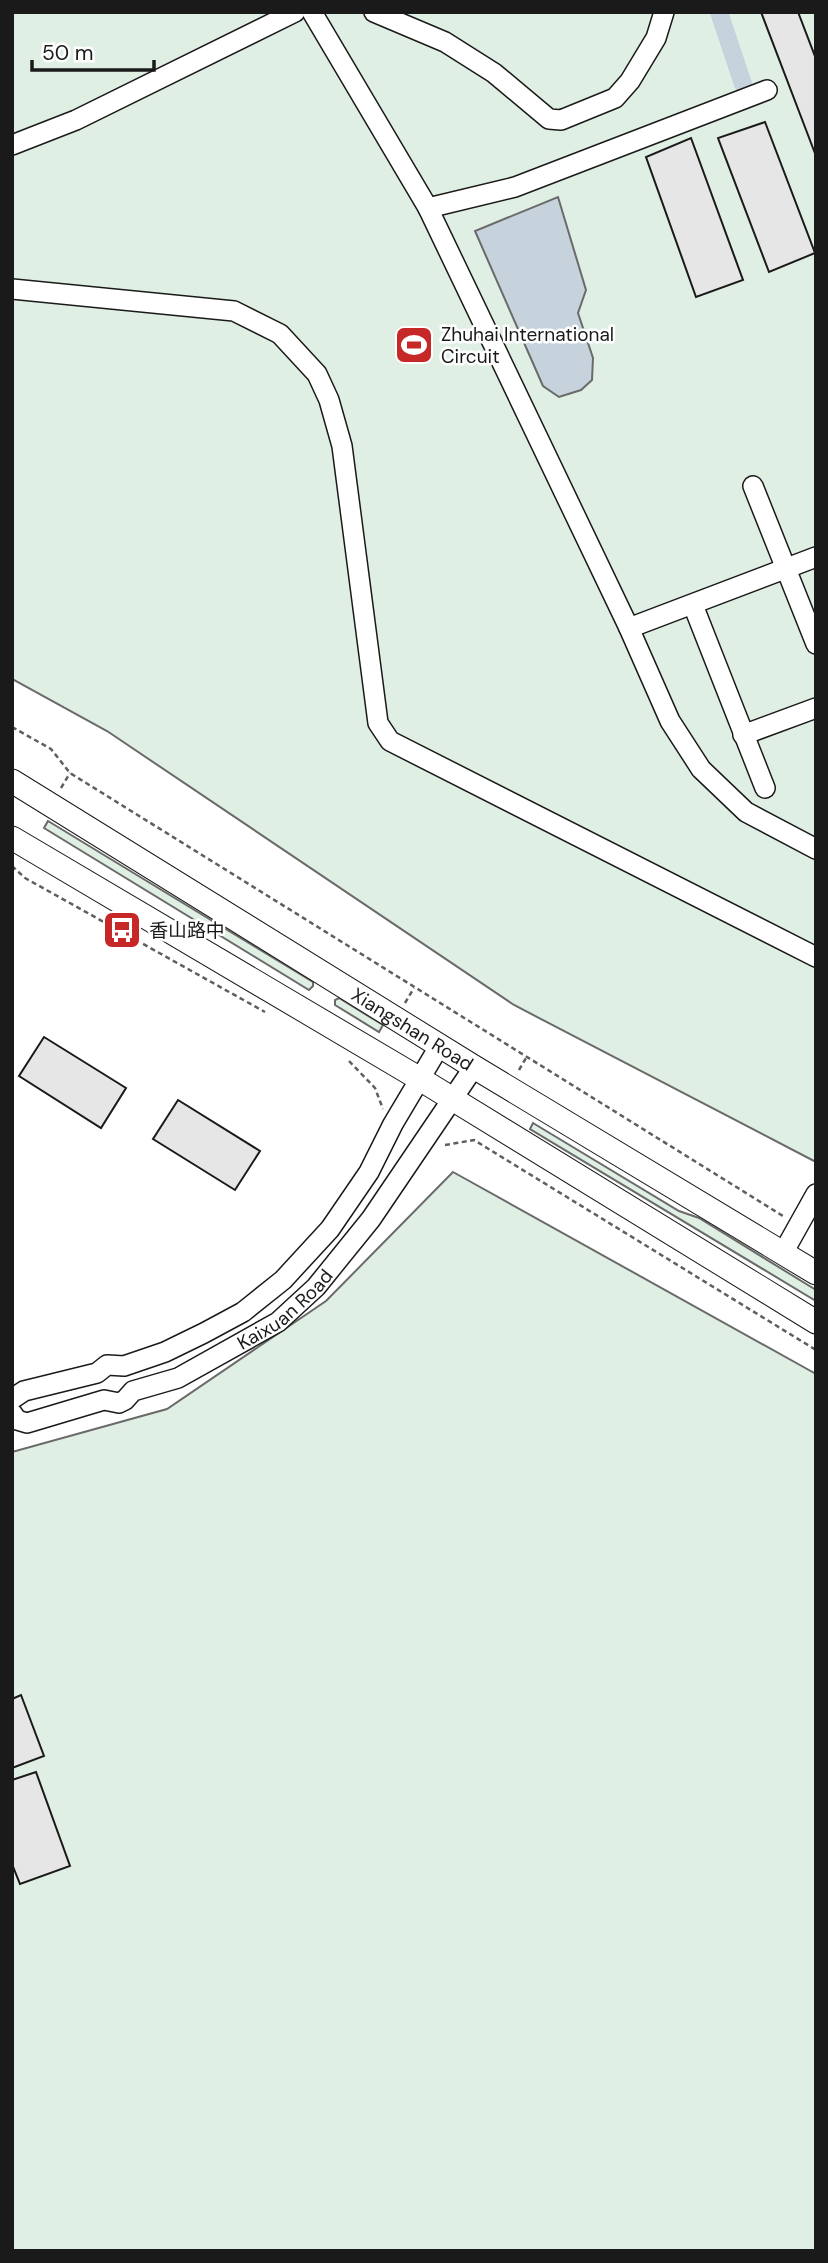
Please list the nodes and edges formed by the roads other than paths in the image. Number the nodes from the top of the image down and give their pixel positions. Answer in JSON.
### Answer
{"nodes":[{"id":1,"x":295,"y":12,"type":"edge"},
{"id":2,"x":312,"y":12,"type":"edge"},
{"id":3,"x":374,"y":12,"type":"edge"},
{"id":4,"x":664,"y":12,"type":"edge"},
{"id":5,"x":767,"y":90,"type":"dead end"},
{"id":6,"x":12,"y":145,"type":"edge"},
{"id":7,"x":428,"y":208,"type":"junction"},
{"id":8,"x":12,"y":289,"type":"edge"},
{"id":9,"x":753,"y":486,"type":"dead end"},
{"id":10,"x":816,"y":557,"type":"edge"},
{"id":11,"x":787,"y":568,"type":"junction"},
{"id":12,"x":693,"y":605,"type":"junction"},
{"id":13,"x":629,"y":628,"type":"junction"},
{"id":14,"x":816,"y":644,"type":"edge"},
{"id":15,"x":816,"y":708,"type":"edge"},
{"id":16,"x":743,"y":735,"type":"junction"},
{"id":17,"x":12,"y":781,"type":"edge"},
{"id":18,"x":765,"y":788,"type":"dead end"},
{"id":19,"x":12,"y":838,"type":"edge"},
{"id":20,"x":816,"y":849,"type":"edge"},
{"id":21,"x":816,"y":957,"type":"edge"},
{"id":22,"x":440,"y":1045,"type":"junction"},
{"id":23,"x":474,"y":1068,"type":"junction"},
{"id":24,"x":420,"y":1079,"type":"junction"},
{"id":25,"x":452,"y":1099,"type":"junction"},
{"id":26,"x":813,"y":1204,"type":"edge"},
{"id":27,"x":783,"y":1253,"type":"junction"},
{"id":28,"x":816,"y":1273,"type":"edge"},
{"id":29,"x":816,"y":1322,"type":"edge"},
{"id":30,"x":124,"y":1366,"type":"junction"},
{"id":31,"x":97,"y":1373,"type":"junction"},
{"id":32,"x":133,"y":1391,"type":"junction"},
{"id":33,"x":12,"y":1399,"type":"edge"},
{"id":34,"x":104,"y":1400,"type":"junction"},
{"id":35,"x":12,"y":1413,"type":"edge"}],
"edges":[{"from":1,"to":6,"type":"street"},
{"from":2,"to":7,"type":"street"},
{"from":3,"to":4,"type":"street"},
{"from":5,"to":7,"type":"street"},
{"from":7,"to":13,"type":"street"},
{"from":8,"to":21,"type":"street"},
{"from":9,"to":11,"type":"street"},
{"from":10,"to":11,"type":"street"},
{"from":11,"to":12,"type":"street"},
{"from":11,"to":14,"type":"street"},
{"from":12,"to":13,"type":"street"},
{"from":12,"to":16,"type":"street"},
{"from":13,"to":20,"type":"street"},
{"from":15,"to":16,"type":"street"},
{"from":16,"to":18,"type":"street"},
{"from":17,"to":22,"type":"main road","name":"Xiangshan Road"},
{"from":19,"to":24,"type":"main road","name":"Xiangshan Road"},
{"from":22,"to":23,"type":"main road","name":"Xiangshan Road"},
{"from":22,"to":24,"type":"street","name":"Kaixuan Road"},
{"from":23,"to":25,"type":"street","name":"Kaixuan Road"},
{"from":23,"to":27,"type":"main road","name":"Xiangshan Road"},
{"from":24,"to":25,"type":"main road","name":"Xiangshan Road"},
{"from":24,"to":30,"type":"street","name":"Kaixuan Road"},
{"from":25,"to":29,"type":"main road","name":"Xiangshan Road"},
{"from":25,"to":32,"type":"street","name":"Kaixuan Road"},
{"from":26,"to":27,"type":"street"},
{"from":27,"to":28,"type":"main road","name":"Xiangshan Road"},
{"from":30,"to":31,"type":"street","name":"Kaixuan Road"},
{"from":30,"to":32,"type":"street"},
{"from":31,"to":33,"type":"street","name":"Kaixuan Road"},
{"from":31,"to":34,"type":"street"},
{"from":32,"to":34,"type":"street","name":"Kaixuan Road"},
{"from":34,"to":35,"type":"street","name":"Kaixuan Road"}]}
